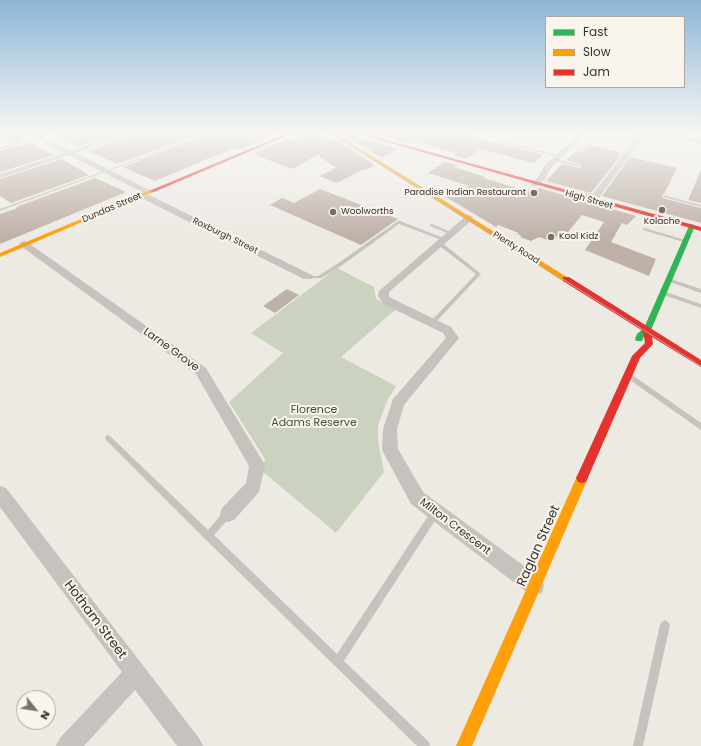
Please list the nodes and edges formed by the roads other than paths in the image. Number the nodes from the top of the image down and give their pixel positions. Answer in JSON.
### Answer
{"nodes":[{"id":1,"x":25,"y":168,"type":"edge"},
{"id":2,"x":100,"y":168,"type":"edge"},
{"id":3,"x":115,"y":168,"type":"edge"},
{"id":4,"x":207,"y":168,"type":"edge"},
{"id":5,"x":388,"y":168,"type":"edge"},
{"id":6,"x":480,"y":168,"type":"edge"},
{"id":7,"x":549,"y":168,"type":"edge"},
{"id":8,"x":617,"y":168,"type":"edge"},
{"id":9,"x":106,"y":171,"type":"junction"},
{"id":10,"x":0,"y":176,"type":"edge"},
{"id":11,"x":536,"y":183,"type":"junction"},
{"id":12,"x":146,"y":194,"type":"junction"},
{"id":13,"x":664,"y":196,"type":"dead end"},
{"id":14,"x":593,"y":200,"type":"junction"},
{"id":15,"x":701,"y":206,"type":"edge"},
{"id":16,"x":0,"y":210,"type":"edge"},
{"id":17,"x":469,"y":218,"type":"junction"},
{"id":18,"x":431,"y":225,"type":"dead end"},
{"id":19,"x":695,"y":228,"type":"edge"},
{"id":20,"x":644,"y":229,"type":"dead end"},
{"id":21,"x":701,"y":232,"type":"edge"},
{"id":22,"x":444,"y":239,"type":"junction"},
{"id":23,"x":686,"y":241,"type":"junction"},
{"id":24,"x":24,"y":244,"type":"junction"},
{"id":25,"x":0,"y":255,"type":"edge"},
{"id":26,"x":308,"y":277,"type":"joint"},
{"id":27,"x":669,"y":280,"type":"junction"},
{"id":28,"x":701,"y":291,"type":"edge"},
{"id":29,"x":663,"y":293,"type":"junction"},
{"id":30,"x":701,"y":306,"type":"edge"},
{"id":31,"x":432,"y":323,"type":"junction"},
{"id":32,"x":647,"y":330,"type":"junction"},
{"id":33,"x":701,"y":364,"type":"edge"},
{"id":34,"x":628,"y":375,"type":"junction"},
{"id":35,"x":701,"y":427,"type":"edge"},
{"id":36,"x":108,"y":438,"type":"dead end"},
{"id":37,"x":0,"y":494,"type":"edge"},
{"id":38,"x":435,"y":513,"type":"junction"},
{"id":39,"x":228,"y":514,"type":"joint"},
{"id":40,"x":208,"y":536,"type":"junction"},
{"id":41,"x":535,"y":586,"type":"junction"},
{"id":42,"x":665,"y":625,"type":"dead end"},
{"id":43,"x":338,"y":661,"type":"junction"},
{"id":44,"x":135,"y":674,"type":"junction"},
{"id":45,"x":68,"y":746,"type":"edge"},
{"id":46,"x":191,"y":746,"type":"edge"},
{"id":47,"x":425,"y":746,"type":"edge"},
{"id":48,"x":464,"y":746,"type":"edge"},
{"id":49,"x":638,"y":746,"type":"edge"}],
"edges":[{"from":1,"to":10,"type":"street"},
{"from":2,"to":9,"type":"street","name":"Roxburgh Street"},
{"from":3,"to":9,"type":"lane"},
{"from":4,"to":12,"type":"main road","name":"Dundas Street"},
{"from":5,"to":17,"type":"main road","name":"Plenty Road"},
{"from":6,"to":11,"type":"main road","name":"High Street"},
{"from":7,"to":11,"type":"street"},
{"from":8,"to":14,"type":"street"},
{"from":9,"to":12,"type":"street","name":"Roxburgh Street"},
{"from":9,"to":16,"type":"lane"},
{"from":11,"to":14,"type":"main road","name":"High Street"},
{"from":12,"to":24,"type":"main road","name":"Dundas Street"},
{"from":12,"to":26,"type":"street","name":"Roxburgh Street"},
{"from":13,"to":15,"type":"lane"},
{"from":14,"to":19,"type":"main road","name":"High Street"},
{"from":17,"to":22,"type":"street","name":"Milton Crescent"},
{"from":17,"to":32,"type":"main road","name":"Plenty Road"},
{"from":18,"to":22,"type":"lane"},
{"from":19,"to":21,"type":"main road","name":"High Street"},
{"from":19,"to":23,"type":"main road","name":"Raglan Street"},
{"from":20,"to":23,"type":"lane"},
{"from":22,"to":26,"type":"lane"},
{"from":22,"to":31,"type":"lane"},
{"from":22,"to":31,"type":"street","name":"Milton Crescent"},
{"from":23,"to":27,"type":"main road","name":"Raglan Street"},
{"from":24,"to":25,"type":"main road","name":"Dundas Street"},
{"from":24,"to":39,"type":"street","name":"Larne Grove"},
{"from":27,"to":28,"type":"lane"},
{"from":27,"to":29,"type":"main road","name":"Raglan Street"},
{"from":29,"to":30,"type":"lane"},
{"from":29,"to":32,"type":"main road","name":"Raglan Street"},
{"from":31,"to":38,"type":"street","name":"Milton Crescent"},
{"from":32,"to":33,"type":"main road","name":"Plenty Road"},
{"from":32,"to":34,"type":"main road","name":"Raglan Street"},
{"from":34,"to":35,"type":"lane"},
{"from":34,"to":41,"type":"main road","name":"Raglan Street"},
{"from":36,"to":40,"type":"lane"},
{"from":37,"to":44,"type":"street","name":"Hotham Street"},
{"from":38,"to":41,"type":"street","name":"Milton Crescent"},
{"from":38,"to":43,"type":"lane"},
{"from":39,"to":40,"type":"lane"},
{"from":40,"to":43,"type":"lane"},
{"from":41,"to":48,"type":"main road","name":"Raglan Street"},
{"from":42,"to":49,"type":"lane"},
{"from":43,"to":47,"type":"lane"},
{"from":44,"to":45,"type":"street"},
{"from":44,"to":46,"type":"street","name":"Hotham Street"}]}
